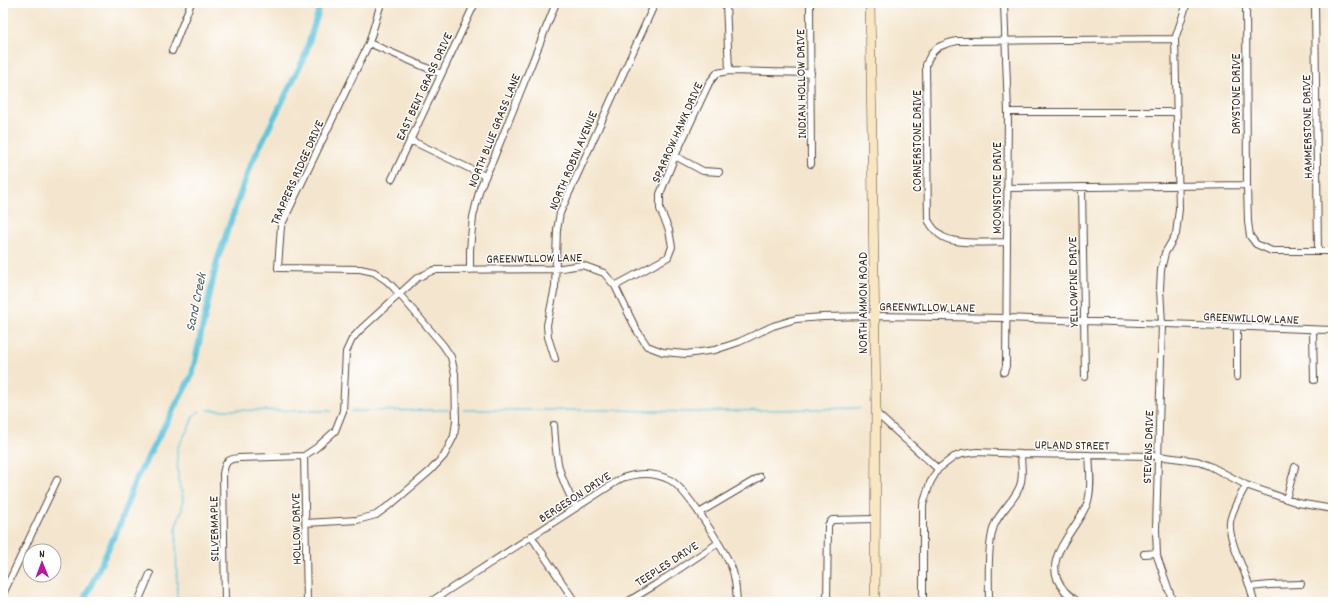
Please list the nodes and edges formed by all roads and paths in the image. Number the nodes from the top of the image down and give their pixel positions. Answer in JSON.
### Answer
{"nodes":[{"id":1,"x":191,"y":3,"type":"edge"},
{"id":2,"x":382,"y":3,"type":"edge"},
{"id":3,"x":474,"y":3,"type":"edge"},
{"id":4,"x":556,"y":3,"type":"edge"},
{"id":5,"x":655,"y":3,"type":"edge"},
{"id":6,"x":726,"y":3,"type":"edge"},
{"id":7,"x":810,"y":3,"type":"edge"},
{"id":8,"x":870,"y":3,"type":"edge"},
{"id":9,"x":1004,"y":3,"type":"edge"},
{"id":10,"x":1187,"y":3,"type":"edge"},
{"id":11,"x":1246,"y":3,"type":"edge"},
{"id":12,"x":1315,"y":3,"type":"edge"},
{"id":13,"x":1174,"y":39,"type":"junction"},
{"id":14,"x":1005,"y":40,"type":"junction"},
{"id":15,"x":369,"y":43,"type":"junction"},
{"id":16,"x":172,"y":51,"type":"dead end"},
{"id":17,"x":729,"y":71,"type":"junction"},
{"id":18,"x":811,"y":73,"type":"junction"},
{"id":19,"x":441,"y":74,"type":"junction"},
{"id":20,"x":1008,"y":112,"type":"junction"},
{"id":21,"x":1176,"y":112,"type":"junction"},
{"id":22,"x":410,"y":140,"type":"junction"},
{"id":23,"x":674,"y":156,"type":"junction"},
{"id":24,"x":812,"y":164,"type":"dead end"},
{"id":25,"x":719,"y":172,"type":"dead end"},
{"id":26,"x":485,"y":176,"type":"junction"},
{"id":27,"x":392,"y":179,"type":"dead end"},
{"id":28,"x":1246,"y":185,"type":"junction"},
{"id":29,"x":1177,"y":186,"type":"junction"},
{"id":30,"x":1082,"y":187,"type":"junction"},
{"id":31,"x":1007,"y":188,"type":"junction"},
{"id":32,"x":1007,"y":242,"type":"junction"},
{"id":33,"x":1318,"y":251,"type":"junction"},
{"id":34,"x":1333,"y":251,"type":"edge"},
{"id":35,"x":555,"y":268,"type":"junction"},
{"id":36,"x":470,"y":270,"type":"junction"},
{"id":37,"x":615,"y":286,"type":"junction"},
{"id":38,"x":399,"y":294,"type":"junction"},
{"id":39,"x":874,"y":316,"type":"junction"},
{"id":40,"x":1006,"y":318,"type":"junction"},
{"id":41,"x":1084,"y":322,"type":"junction"},
{"id":42,"x":1162,"y":324,"type":"junction"},
{"id":43,"x":1237,"y":327,"type":"junction"},
{"id":44,"x":1313,"y":330,"type":"junction"},
{"id":45,"x":1333,"y":330,"type":"edge"},
{"id":46,"x":555,"y":359,"type":"dead end"},
{"id":47,"x":1004,"y":372,"type":"dead end"},
{"id":48,"x":1085,"y":377,"type":"dead end"},
{"id":49,"x":1236,"y":377,"type":"dead end"},
{"id":50,"x":1314,"y":380,"type":"dead end"},
{"id":51,"x":876,"y":413,"type":"junction"},
{"id":52,"x":554,"y":425,"type":"dead end"},
{"id":53,"x":1021,"y":454,"type":"junction"},
{"id":54,"x":1089,"y":455,"type":"junction"},
{"id":55,"x":304,"y":456,"type":"junction"},
{"id":56,"x":1158,"y":456,"type":"junction"},
{"id":57,"x":1295,"y":467,"type":"dead end"},
{"id":58,"x":938,"y":469,"type":"junction"},
{"id":59,"x":760,"y":477,"type":"dead end"},
{"id":60,"x":56,"y":480,"type":"dead end"},
{"id":61,"x":1246,"y":485,"type":"junction"},
{"id":62,"x":1286,"y":499,"type":"junction"},
{"id":63,"x":576,"y":507,"type":"junction"},
{"id":64,"x":1333,"y":509,"type":"edge"},
{"id":65,"x":699,"y":513,"type":"junction"},
{"id":66,"x":875,"y":519,"type":"junction"},
{"id":67,"x":306,"y":523,"type":"junction"},
{"id":68,"x":531,"y":536,"type":"junction"},
{"id":69,"x":718,"y":543,"type":"junction"},
{"id":70,"x":1157,"y":553,"type":"junction"},
{"id":71,"x":1144,"y":554,"type":"dead end"},
{"id":72,"x":150,"y":574,"type":"dead end"},
{"id":73,"x":1301,"y":584,"type":"dead end"},
{"id":74,"x":1250,"y":587,"type":"junction"},
{"id":75,"x":3,"y":594,"type":"edge"},
{"id":76,"x":138,"y":602,"type":"edge"},
{"id":77,"x":224,"y":602,"type":"edge"},
{"id":78,"x":307,"y":602,"type":"edge"},
{"id":79,"x":430,"y":602,"type":"edge"},
{"id":80,"x":575,"y":602,"type":"edge"},
{"id":81,"x":627,"y":602,"type":"edge"},
{"id":82,"x":737,"y":602,"type":"edge"},
{"id":83,"x":827,"y":602,"type":"edge"},
{"id":84,"x":875,"y":602,"type":"edge"},
{"id":85,"x":923,"y":602,"type":"edge"},
{"id":86,"x":989,"y":602,"type":"edge"},
{"id":87,"x":1078,"y":602,"type":"edge"},
{"id":88,"x":1172,"y":602,"type":"edge"},
{"id":89,"x":1254,"y":602,"type":"edge"}],
"edges":[{"from":1,"to":16,"type":"street"},
{"from":2,"to":15,"type":"street","name":"TRAPPERS RIDGE DRIVE"},
{"from":3,"to":19,"type":"street","name":"EAST BENT GRASS DRIVE"},
{"from":4,"to":26,"type":"street","name":"NORTH BLUE GRASS LANE"},
{"from":5,"to":35,"type":"street","name":"NORTH ROBIN AVENUE"},
{"from":6,"to":17,"type":"street"},
{"from":7,"to":18,"type":"street","name":"INDIAN HOLLOW DRIVE"},
{"from":8,"to":39,"type":"main road","name":"NORTH AMMON ROAD"},
{"from":9,"to":14,"type":"street","name":"MOONSTONE DRIVE"},
{"from":10,"to":13,"type":"street"},
{"from":11,"to":28,"type":"street","name":"DRYSTONE DRIVE"},
{"from":12,"to":33,"type":"street","name":"HAMMERSTONE DRIVE"},
{"from":13,"to":14,"type":"street","name":"CORNERSTONE DRIVE"},
{"from":13,"to":21,"type":"street","name":"STEVENS DRIVE"},
{"from":14,"to":20,"type":"street","name":"MOONSTONE DRIVE"},
{"from":14,"to":32,"type":"street","name":"CORNERSTONE DRIVE"},
{"from":15,"to":19,"type":"street"},
{"from":15,"to":38,"type":"street","name":"TRAPPERS RIDGE DRIVE"},
{"from":17,"to":18,"type":"street","name":"SPARROW HAWK DRIVE"},
{"from":17,"to":23,"type":"street","name":"SPARROW HAWK DRIVE"},
{"from":18,"to":24,"type":"street","name":"INDIAN HOLLOW DRIVE"},
{"from":19,"to":22,"type":"street","name":"EAST BENT GRASS DRIVE"},
{"from":20,"to":21,"type":"street"},
{"from":20,"to":31,"type":"street","name":"MOONSTONE DRIVE"},
{"from":21,"to":29,"type":"street","name":"STEVENS DRIVE"},
{"from":22,"to":26,"type":"street"},
{"from":22,"to":27,"type":"street","name":"EAST BENT GRASS DRIVE"},
{"from":23,"to":25,"type":"street"},
{"from":23,"to":37,"type":"street","name":"SPARROW HAWK DRIVE"},
{"from":26,"to":36,"type":"street","name":"NORTH BLUE GRASS LANE"},
{"from":28,"to":29,"type":"street"},
{"from":28,"to":33,"type":"street","name":"DRYSTONE DRIVE"},
{"from":29,"to":30,"type":"street"},
{"from":29,"to":42,"type":"street","name":"STEVENS DRIVE"},
{"from":30,"to":31,"type":"street"},
{"from":30,"to":41,"type":"street","name":"YELLOWPINE DRIVE"},
{"from":31,"to":32,"type":"street","name":"MOONSTONE DRIVE"},
{"from":32,"to":40,"type":"street","name":"MOONSTONE DRIVE"},
{"from":33,"to":34,"type":"street","name":"DRYSTONE DRIVE"},
{"from":35,"to":36,"type":"street","name":"GREENWILLOW LANE"},
{"from":35,"to":37,"type":"street","name":"GREENWILLOW LANE"},
{"from":35,"to":46,"type":"street","name":"NORTH ROBIN AVENUE"},
{"from":36,"to":38,"type":"street","name":"GREENWILLOW LANE"},
{"from":37,"to":39,"type":"street","name":"GREENWILLOW LANE"},
{"from":38,"to":55,"type":"street","name":"GREENWILLOW LANE"},
{"from":38,"to":67,"type":"street","name":"TRAPPERS RIDGE DRIVE"},
{"from":39,"to":40,"type":"street","name":"GREENWILLOW LANE"},
{"from":39,"to":51,"type":"main road","name":"NORTH AMMON ROAD"},
{"from":40,"to":41,"type":"street","name":"GREENWILLOW LANE"},
{"from":40,"to":47,"type":"street","name":"MOONSTONE DRIVE"},
{"from":41,"to":42,"type":"street","name":"GREENWILLOW LANE"},
{"from":41,"to":48,"type":"street","name":"YELLOWPINE DRIVE"},
{"from":42,"to":43,"type":"street","name":"GREENWILLOW LANE"},
{"from":42,"to":56,"type":"street","name":"STEVENS DRIVE"},
{"from":43,"to":44,"type":"street","name":"GREENWILLOW LANE"},
{"from":43,"to":49,"type":"street"},
{"from":44,"to":45,"type":"street","name":"GREENWILLOW LANE"},
{"from":44,"to":50,"type":"street"},
{"from":51,"to":58,"type":"street"},
{"from":51,"to":66,"type":"main road","name":"NORTH AMMON ROAD"},
{"from":52,"to":63,"type":"street"},
{"from":53,"to":54,"type":"street","name":"UPLAND STREET"},
{"from":53,"to":58,"type":"street","name":"UPLAND STREET"},
{"from":53,"to":86,"type":"street"},
{"from":54,"to":56,"type":"street","name":"UPLAND STREET"},
{"from":54,"to":87,"type":"street"},
{"from":55,"to":67,"type":"street","name":"HOLLOW DRIVE"},
{"from":55,"to":77,"type":"street","name":"SILVERMAPLE"},
{"from":56,"to":61,"type":"street","name":"UPLAND STREET"},
{"from":56,"to":70,"type":"street","name":"STEVENS DRIVE"},
{"from":57,"to":62,"type":"street"},
{"from":58,"to":85,"type":"street"},
{"from":59,"to":65,"type":"street"},
{"from":60,"to":75,"type":"street"},
{"from":61,"to":62,"type":"street","name":"UPLAND STREET"},
{"from":61,"to":74,"type":"street"},
{"from":62,"to":64,"type":"street","name":"UPLAND STREET"},
{"from":63,"to":65,"type":"street","name":"BERGESON DRIVE"},
{"from":63,"to":68,"type":"street","name":"BERGESON DRIVE"},
{"from":65,"to":69,"type":"street","name":"BERGESON DRIVE"},
{"from":66,"to":83,"type":"street"},
{"from":66,"to":84,"type":"main road","name":"NORTH AMMON ROAD"},
{"from":67,"to":78,"type":"street","name":"HOLLOW DRIVE"},
{"from":68,"to":79,"type":"street","name":"BERGESON DRIVE"},
{"from":68,"to":80,"type":"street"},
{"from":69,"to":81,"type":"street","name":"TEEPLES DRIVE"},
{"from":69,"to":82,"type":"street","name":"BERGESON DRIVE"},
{"from":70,"to":71,"type":"street"},
{"from":70,"to":88,"type":"street","name":"STEVENS DRIVE"},
{"from":72,"to":76,"type":"street"},
{"from":73,"to":74,"type":"street"},
{"from":74,"to":89,"type":"street"}]}
